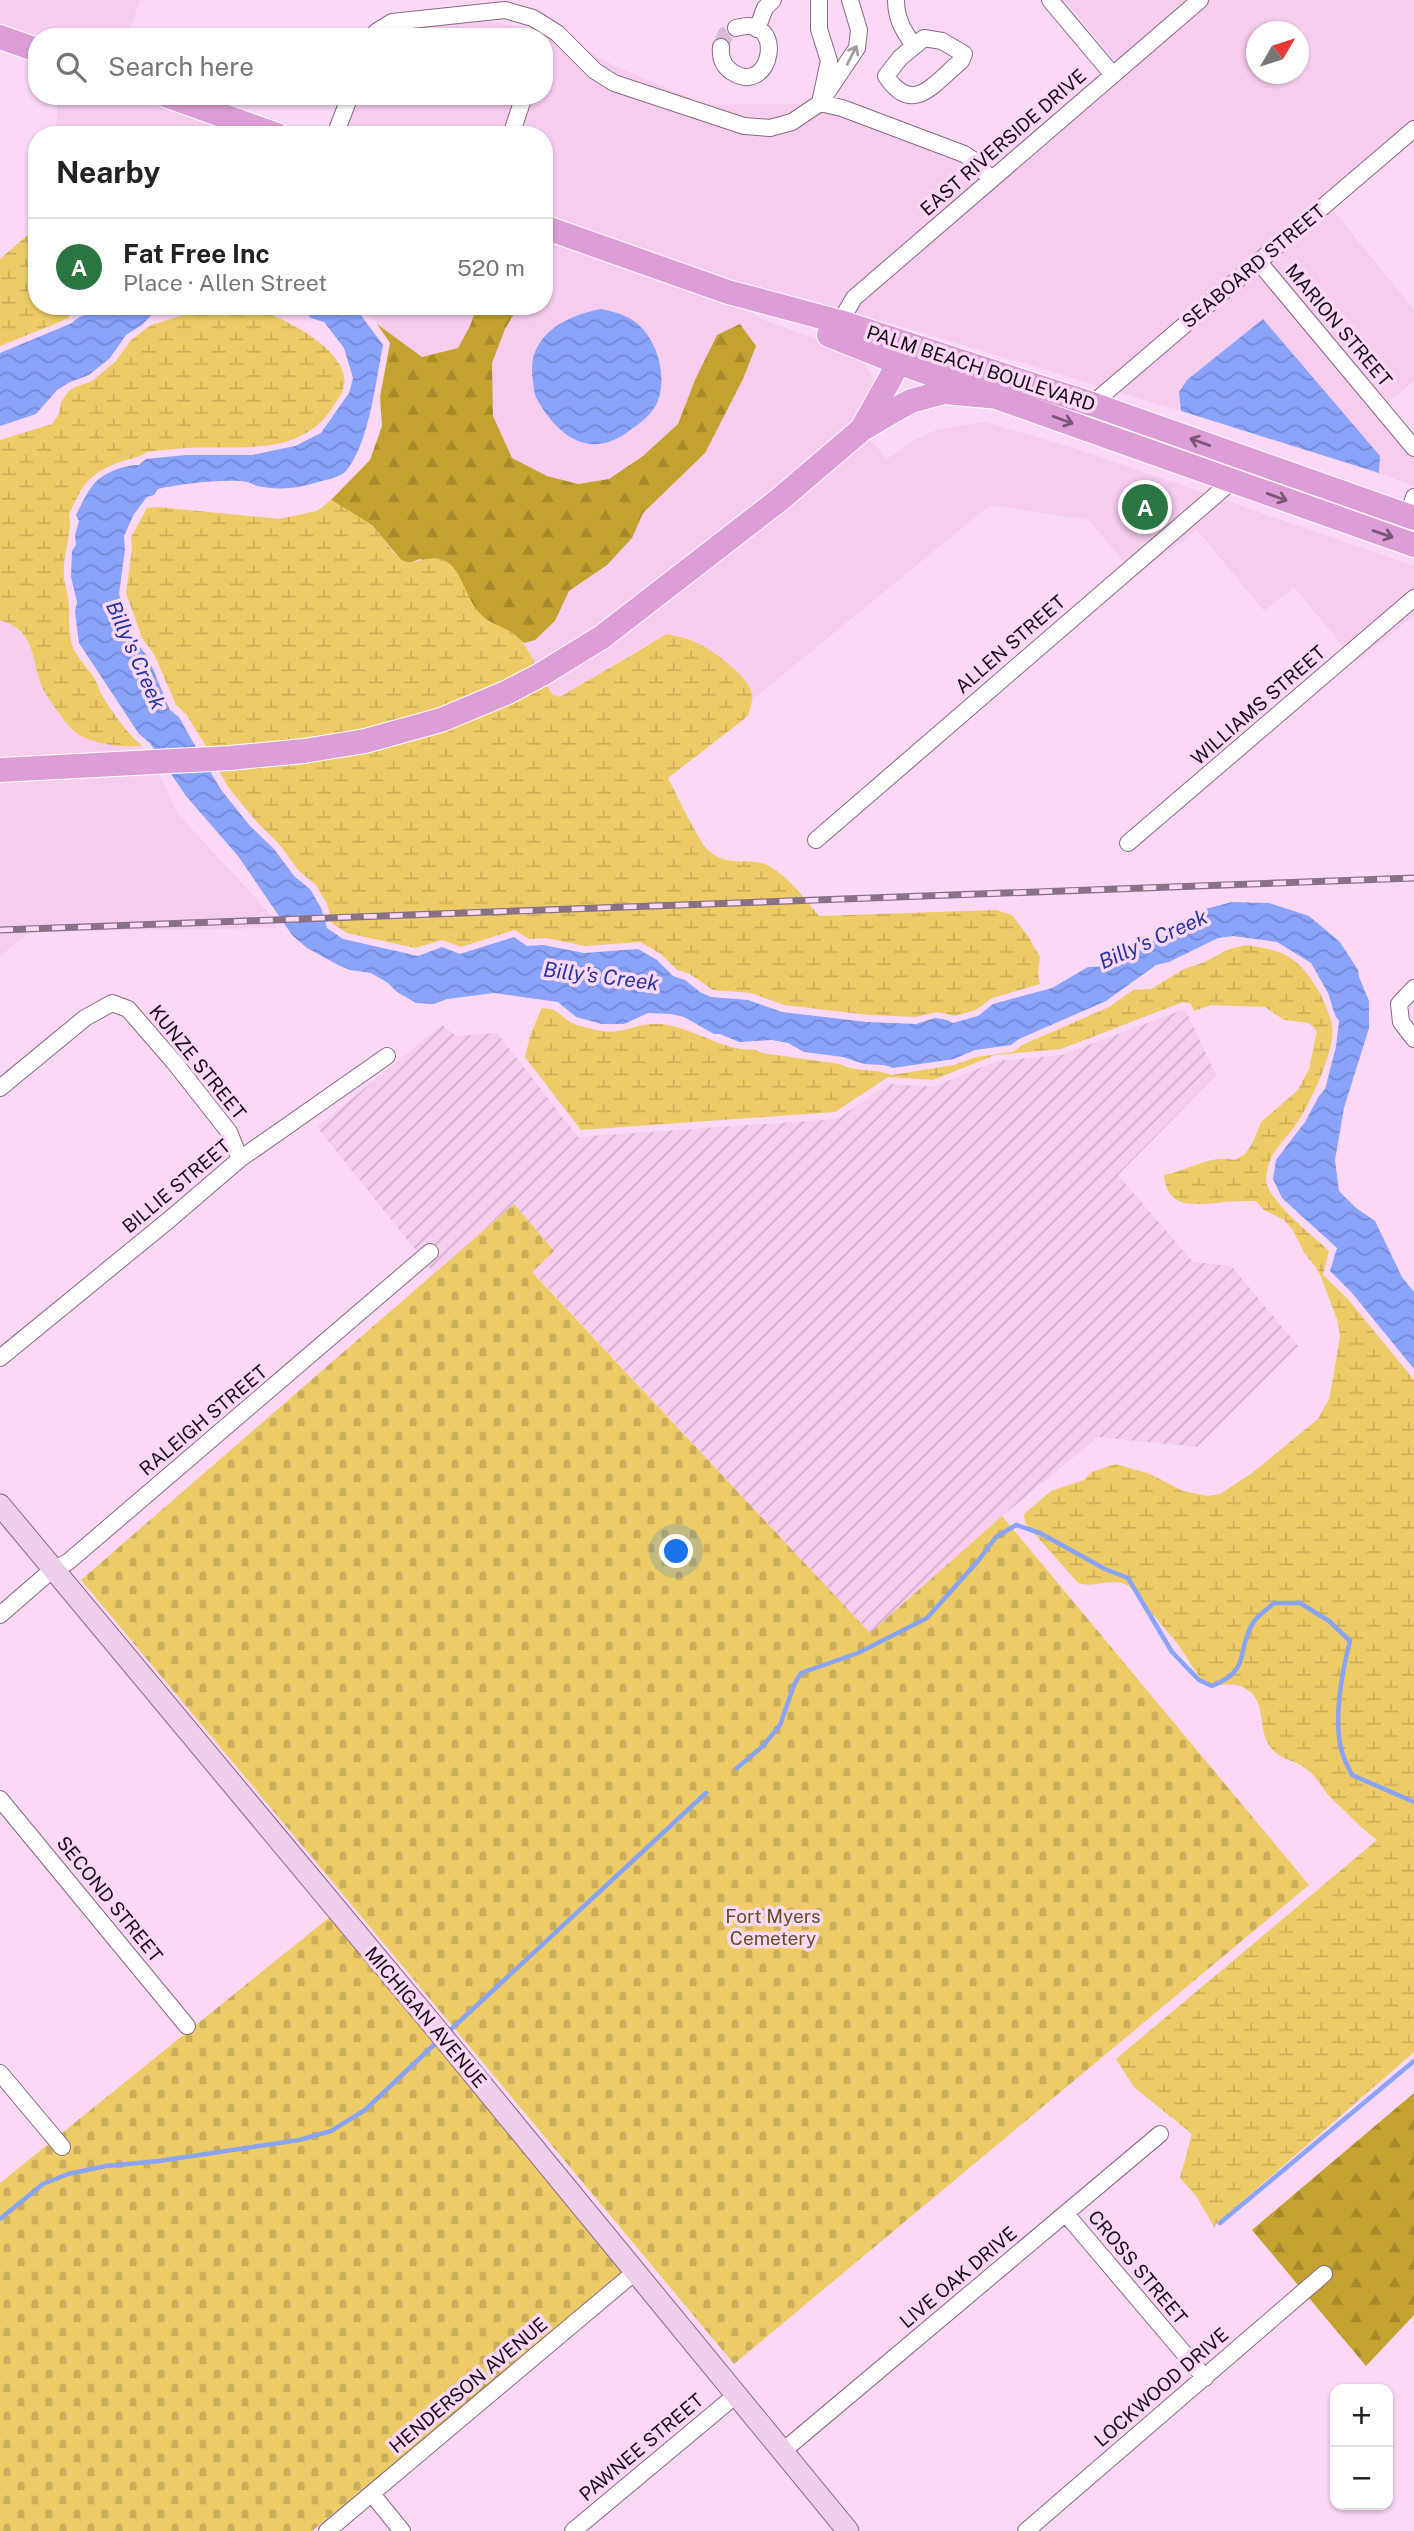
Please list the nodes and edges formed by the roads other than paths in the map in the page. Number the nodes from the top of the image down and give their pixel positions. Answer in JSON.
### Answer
{"nodes":[{"id":1,"x":773,"y":0,"type":"edge"},
{"id":2,"x":819,"y":0,"type":"edge"},
{"id":3,"x":850,"y":0,"type":"edge"},
{"id":4,"x":896,"y":0,"type":"edge"},
{"id":5,"x":1050,"y":0,"type":"edge"},
{"id":6,"x":1200,"y":0,"type":"edge"},
{"id":7,"x":384,"y":28,"type":"edge"},
{"id":8,"x":542,"y":28,"type":"edge"},
{"id":9,"x":736,"y":28,"type":"dead end"},
{"id":10,"x":757,"y":29,"type":"junction"},
{"id":11,"x":553,"y":33,"type":"edge"},
{"id":12,"x":0,"y":37,"type":"edge"},
{"id":13,"x":914,"y":46,"type":"junction"},
{"id":14,"x":28,"y":47,"type":"edge"},
{"id":15,"x":720,"y":47,"type":"dead end"},
{"id":16,"x":1113,"y":75,"type":"junction"},
{"id":17,"x":820,"y":103,"type":"junction"},
{"id":18,"x":193,"y":105,"type":"edge"},
{"id":19,"x":347,"y":105,"type":"edge"},
{"id":20,"x":521,"y":105,"type":"edge"},
{"id":21,"x":252,"y":126,"type":"edge"},
{"id":22,"x":338,"y":126,"type":"edge"},
{"id":23,"x":514,"y":126,"type":"edge"},
{"id":24,"x":1414,"y":129,"type":"edge"},
{"id":25,"x":991,"y":180,"type":"junction"},
{"id":26,"x":553,"y":230,"type":"edge"},
{"id":27,"x":1258,"y":261,"type":"junction"},
{"id":28,"x":736,"y":294,"type":"junction"},
{"id":29,"x":840,"y":322,"type":"junction"},
{"id":30,"x":901,"y":353,"type":"junction"},
{"id":31,"x":999,"y":397,"type":"junction"},
{"id":32,"x":1092,"y":404,"type":"junction"},
{"id":33,"x":861,"y":430,"type":"junction"},
{"id":34,"x":1414,"y":448,"type":"edge"},
{"id":35,"x":1287,"y":474,"type":"junction"},
{"id":36,"x":1232,"y":481,"type":"junction"},
{"id":37,"x":1412,"y":510,"type":"edge"},
{"id":38,"x":1414,"y":545,"type":"edge"},
{"id":39,"x":1414,"y":598,"type":"edge"},
{"id":40,"x":0,"y":770,"type":"edge"},
{"id":41,"x":816,"y":840,"type":"dead end"},
{"id":42,"x":1128,"y":842,"type":"dead end"},
{"id":43,"x":1414,"y":988,"type":"edge"},
{"id":44,"x":1414,"y":1040,"type":"edge"},
{"id":45,"x":387,"y":1056,"type":"dead end"},
{"id":46,"x":0,"y":1088,"type":"edge"},
{"id":47,"x":240,"y":1159,"type":"junction"},
{"id":48,"x":430,"y":1252,"type":"dead end"},
{"id":49,"x":0,"y":1358,"type":"edge"},
{"id":50,"x":0,"y":1506,"type":"edge"},
{"id":51,"x":52,"y":1570,"type":"junction"},
{"id":52,"x":0,"y":1615,"type":"edge"},
{"id":53,"x":0,"y":1799,"type":"edge"},
{"id":54,"x":187,"y":2026,"type":"dead end"},
{"id":55,"x":0,"y":2073,"type":"edge"},
{"id":56,"x":1160,"y":2134,"type":"dead end"},
{"id":57,"x":62,"y":2147,"type":"dead end"},
{"id":58,"x":1066,"y":2214,"type":"junction"},
{"id":59,"x":635,"y":2272,"type":"junction"},
{"id":60,"x":1324,"y":2274,"type":"dead end"},
{"id":61,"x":1205,"y":2378,"type":"junction"},
{"id":62,"x":736,"y":2395,"type":"junction"},
{"id":63,"x":783,"y":2451,"type":"junction"},
{"id":64,"x":372,"y":2494,"type":"junction"},
{"id":65,"x":839,"y":2528,"type":"edge"},
{"id":66,"x":327,"y":2531,"type":"edge"},
{"id":67,"x":402,"y":2531,"type":"edge"},
{"id":68,"x":573,"y":2531,"type":"edge"},
{"id":69,"x":1026,"y":2531,"type":"edge"}],
"edges":[{"from":1,"to":10,"type":"street"},
{"from":2,"to":17,"type":"street"},
{"from":17,"to":3,"type":"street","one_way":true},
{"from":4,"to":13,"type":"street"},
{"from":5,"to":16,"type":"street"},
{"from":6,"to":16,"type":"street","name":"EAST RIVERSIDE DRIVE"},
{"from":7,"to":8,"type":"street"},
{"from":9,"to":10,"type":"street"},
{"from":10,"to":15,"type":"street"},
{"from":11,"to":17,"type":"street"},
{"from":12,"to":14,"type":"main road"},
{"from":13,"to":13,"type":"street"},
{"from":16,"to":25,"type":"street","name":"EAST RIVERSIDE DRIVE"},
{"from":17,"to":25,"type":"street"},
{"from":18,"to":21,"type":"main road"},
{"from":19,"to":22,"type":"street"},
{"from":20,"to":23,"type":"street"},
{"from":24,"to":27,"type":"street","name":"SEABOARD STREET"},
{"from":25,"to":29,"type":"street","name":"EAST RIVERSIDE DRIVE"},
{"from":26,"to":28,"type":"main road","name":"PALM BEACH BOULEVARD"},
{"from":27,"to":32,"type":"street","name":"SEABOARD STREET"},
{"from":27,"to":34,"type":"street","name":"MARION STREET"},
{"from":28,"to":29,"type":"main road","name":"PALM BEACH BOULEVARD"},
{"from":28,"to":30,"type":"main road"},
{"from":29,"to":30,"type":"main road","name":"PALM BEACH BOULEVARD"},
{"from":30,"to":31,"type":"main road"},
{"from":30,"to":32,"type":"main road","name":"PALM BEACH BOULEVARD"},
{"from":30,"to":33,"type":"main road"},
{"from":31,"to":33,"type":"main road"},
{"from":31,"to":36,"type":"main road","name":"PALM BEACH BOULEVARD","one_way":true},
{"from":35,"to":32,"type":"main road","name":"PALM BEACH BOULEVARD","one_way":true},
{"from":33,"to":40,"type":"main road"},
{"from":35,"to":36,"type":"main road"},
{"from":35,"to":37,"type":"main road","name":"PALM BEACH BOULEVARD"},
{"from":36,"to":38,"type":"main road","name":"PALM BEACH BOULEVARD","one_way":true},
{"from":36,"to":41,"type":"street","name":"ALLEN STREET"},
{"from":39,"to":42,"type":"street","name":"WILLIAMS STREET"},
{"from":43,"to":44,"type":"street"},
{"from":45,"to":47,"type":"street","name":"BILLIE STREET"},
{"from":46,"to":47,"type":"street","name":"KUNZE STREET"},
{"from":47,"to":49,"type":"street","name":"BILLIE STREET"},
{"from":48,"to":51,"type":"street","name":"RALEIGH STREET"},
{"from":50,"to":51,"type":"street","name":"MICHIGAN AVENUE"},
{"from":51,"to":52,"type":"street","name":"RALEIGH STREET"},
{"from":51,"to":59,"type":"street","name":"MICHIGAN AVENUE"},
{"from":53,"to":54,"type":"street","name":"SECOND STREET"},
{"from":55,"to":57,"type":"street"},
{"from":56,"to":58,"type":"street","name":"LIVE OAK DRIVE"},
{"from":58,"to":61,"type":"street","name":"CROSS STREET"},
{"from":58,"to":63,"type":"street","name":"LIVE OAK DRIVE"},
{"from":59,"to":62,"type":"street","name":"MICHIGAN AVENUE"},
{"from":59,"to":64,"type":"street","name":"HENDERSON AVENUE"},
{"from":60,"to":61,"type":"street","name":"LOCKWOOD DRIVE"},
{"from":61,"to":69,"type":"street","name":"LOCKWOOD DRIVE"},
{"from":62,"to":63,"type":"street","name":"MICHIGAN AVENUE"},
{"from":62,"to":68,"type":"street","name":"PAWNEE STREET"},
{"from":63,"to":65,"type":"street","name":"MICHIGAN AVENUE"},
{"from":64,"to":66,"type":"street","name":"HENDERSON AVENUE"},
{"from":64,"to":67,"type":"street"}]}
